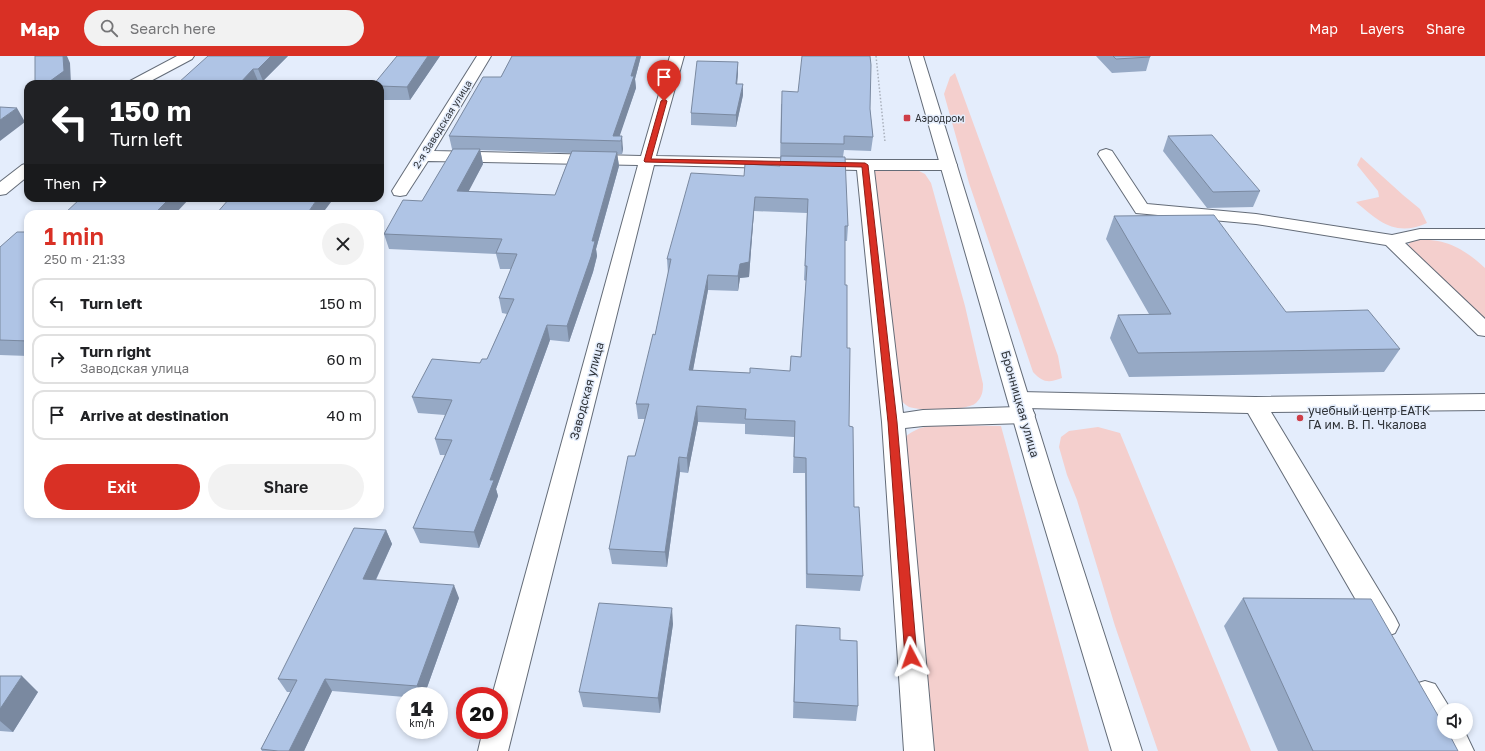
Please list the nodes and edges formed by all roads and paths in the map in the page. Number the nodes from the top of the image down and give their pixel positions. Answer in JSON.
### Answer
{"nodes":[{"id":1,"x":187,"y":56,"type":"edge"},
{"id":2,"x":484,"y":56,"type":"edge"},
{"id":3,"x":677,"y":56,"type":"edge"},
{"id":4,"x":876,"y":56,"type":"edge"},
{"id":5,"x":916,"y":56,"type":"edge"},
{"id":6,"x":142,"y":80,"type":"edge"},
{"id":7,"x":1106,"y":154,"type":"dead end"},
{"id":8,"x":423,"y":156,"type":"junction"},
{"id":9,"x":647,"y":161,"type":"junction"},
{"id":10,"x":888,"y":164,"type":"junction"},
{"id":11,"x":865,"y":165,"type":"junction"},
{"id":12,"x":949,"y":165,"type":"junction"},
{"id":13,"x":24,"y":171,"type":"edge"},
{"id":14,"x":0,"y":190,"type":"edge"},
{"id":15,"x":400,"y":191,"type":"dead end"},
{"id":16,"x":1485,"y":234,"type":"edge"},
{"id":17,"x":1392,"y":240,"type":"junction"},
{"id":18,"x":1485,"y":330,"type":"edge"},
{"id":19,"x":1485,"y":402,"type":"edge"},
{"id":20,"x":1255,"y":405,"type":"junction"},
{"id":21,"x":1022,"y":408,"type":"junction"},
{"id":22,"x":893,"y":422,"type":"junction"},
{"id":23,"x":1396,"y":644,"type":"edge"},
{"id":24,"x":1412,"y":671,"type":"edge"},
{"id":25,"x":508,"y":693,"type":"edge"},
{"id":26,"x":1437,"y":714,"type":"edge"},
{"id":27,"x":496,"y":739,"type":"edge"},
{"id":28,"x":1452,"y":739,"type":"edge"},
{"id":29,"x":493,"y":751,"type":"edge"},
{"id":30,"x":919,"y":751,"type":"edge"},
{"id":31,"x":1127,"y":751,"type":"edge"},
{"id":32,"x":1459,"y":751,"type":"edge"}],
"edges":[{"from":1,"to":6,"type":"street"},
{"from":2,"to":8,"type":"street","name":"2-я Заводская улица"},
{"from":3,"to":9,"type":"street","name":"Заводская улица"},
{"from":4,"to":10,"type":"path"},
{"from":5,"to":12,"type":"street","name":"Бронницкая улица"},
{"from":7,"to":17,"type":"street"},
{"from":8,"to":9,"type":"street"},
{"from":8,"to":15,"type":"street","name":"2-я Заводская улица"},
{"from":9,"to":11,"type":"street"},
{"from":9,"to":25,"type":"street","name":"Заводская улица"},
{"from":10,"to":11,"type":"street"},
{"from":10,"to":12,"type":"street"},
{"from":11,"to":22,"type":"street"},
{"from":12,"to":21,"type":"street","name":"Бронницкая улица"},
{"from":13,"to":14,"type":"street"},
{"from":16,"to":17,"type":"street"},
{"from":17,"to":18,"type":"street"},
{"from":19,"to":20,"type":"street"},
{"from":20,"to":21,"type":"street"},
{"from":20,"to":23,"type":"street"},
{"from":21,"to":22,"type":"street"},
{"from":21,"to":31,"type":"street","name":"Бронницкая улица"},
{"from":22,"to":30,"type":"street"},
{"from":24,"to":26,"type":"street"},
{"from":27,"to":29,"type":"street"},
{"from":28,"to":32,"type":"street"}]}
